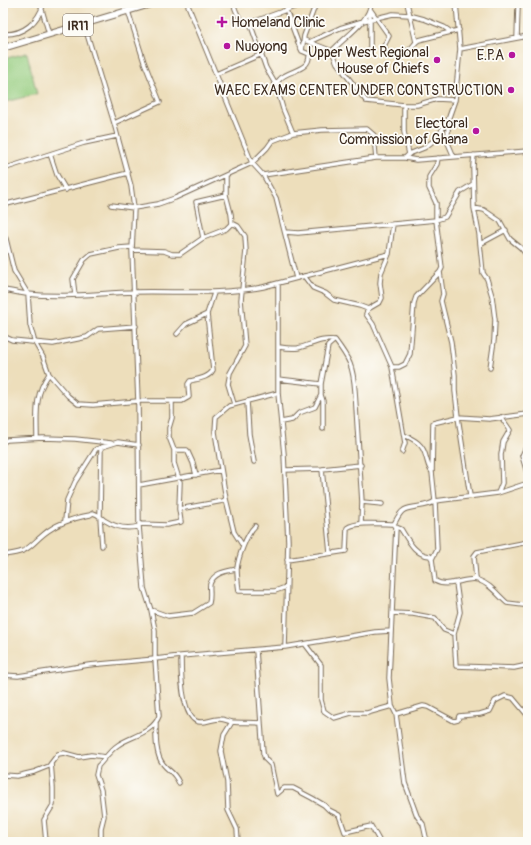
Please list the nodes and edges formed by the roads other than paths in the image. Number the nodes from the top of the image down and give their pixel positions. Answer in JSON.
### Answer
{"nodes":[{"id":1,"x":40,"y":3,"type":"edge"},
{"id":2,"x":44,"y":3,"type":"edge"},
{"id":3,"x":154,"y":3,"type":"edge"},
{"id":4,"x":187,"y":3,"type":"edge"},
{"id":5,"x":233,"y":3,"type":"edge"},
{"id":6,"x":306,"y":3,"type":"edge"},
{"id":7,"x":316,"y":3,"type":"edge"},
{"id":8,"x":371,"y":3,"type":"edge"},
{"id":9,"x":407,"y":3,"type":"edge"},
{"id":10,"x":456,"y":3,"type":"edge"},
{"id":11,"x":520,"y":3,"type":"edge"},
{"id":12,"x":370,"y":9,"type":"junction"},
{"id":13,"x":42,"y":10,"type":"junction"},
{"id":14,"x":286,"y":10,"type":"junction"},
{"id":15,"x":128,"y":11,"type":"junction"},
{"id":16,"x":409,"y":15,"type":"junction"},
{"id":17,"x":376,"y":19,"type":"junction"},
{"id":18,"x":370,"y":20,"type":"junction"},
{"id":19,"x":363,"y":21,"type":"junction"},
{"id":20,"x":250,"y":23,"type":"junction"},
{"id":21,"x":84,"y":24,"type":"junction"},
{"id":22,"x":459,"y":30,"type":"junction"},
{"id":23,"x":451,"y":32,"type":"junction"},
{"id":24,"x":3,"y":34,"type":"edge"},
{"id":25,"x":16,"y":34,"type":"junction"},
{"id":26,"x":49,"y":34,"type":"junction"},
{"id":27,"x":528,"y":36,"type":"edge"},
{"id":28,"x":517,"y":38,"type":"junction"},
{"id":29,"x":304,"y":40,"type":"junction"},
{"id":30,"x":309,"y":42,"type":"junction"},
{"id":31,"x":416,"y":42,"type":"junction"},
{"id":32,"x":19,"y":43,"type":"junction"},
{"id":33,"x":3,"y":48,"type":"edge"},
{"id":34,"x":460,"y":49,"type":"junction"},
{"id":35,"x":302,"y":50,"type":"junction"},
{"id":36,"x":332,"y":51,"type":"junction"},
{"id":37,"x":370,"y":51,"type":"dead end"},
{"id":38,"x":262,"y":54,"type":"junction"},
{"id":39,"x":216,"y":74,"type":"junction"},
{"id":40,"x":276,"y":85,"type":"junction"},
{"id":41,"x":455,"y":100,"type":"junction"},
{"id":42,"x":404,"y":105,"type":"junction"},
{"id":43,"x":448,"y":120,"type":"junction"},
{"id":44,"x":114,"y":124,"type":"junction"},
{"id":45,"x":293,"y":133,"type":"junction"},
{"id":46,"x":117,"y":136,"type":"junction"},
{"id":47,"x":528,"y":151,"type":"edge"},
{"id":48,"x":50,"y":154,"type":"junction"},
{"id":49,"x":409,"y":154,"type":"junction"},
{"id":50,"x":474,"y":155,"type":"junction"},
{"id":51,"x":454,"y":156,"type":"junction"},
{"id":52,"x":376,"y":158,"type":"junction"},
{"id":53,"x":405,"y":158,"type":"junction"},
{"id":54,"x":438,"y":158,"type":"junction"},
{"id":55,"x":252,"y":163,"type":"junction"},
{"id":56,"x":3,"y":169,"type":"edge"},
{"id":57,"x":128,"y":173,"type":"junction"},
{"id":58,"x":226,"y":175,"type":"junction"},
{"id":59,"x":263,"y":175,"type":"junction"},
{"id":60,"x":473,"y":184,"type":"junction"},
{"id":61,"x":66,"y":190,"type":"junction"},
{"id":62,"x":226,"y":195,"type":"junction"},
{"id":63,"x":3,"y":205,"type":"edge"},
{"id":64,"x":111,"y":205,"type":"dead end"},
{"id":65,"x":134,"y":208,"type":"junction"},
{"id":66,"x":474,"y":208,"type":"junction"},
{"id":67,"x":436,"y":220,"type":"junction"},
{"id":68,"x":232,"y":224,"type":"junction"},
{"id":69,"x":393,"y":224,"type":"junction"},
{"id":70,"x":506,"y":230,"type":"junction"},
{"id":71,"x":285,"y":232,"type":"junction"},
{"id":72,"x":3,"y":235,"type":"edge"},
{"id":73,"x":203,"y":238,"type":"junction"},
{"id":74,"x":480,"y":244,"type":"junction"},
{"id":75,"x":132,"y":249,"type":"junction"},
{"id":76,"x":389,"y":254,"type":"junction"},
{"id":77,"x":528,"y":257,"type":"edge"},
{"id":78,"x":440,"y":272,"type":"junction"},
{"id":79,"x":304,"y":276,"type":"junction"},
{"id":80,"x":296,"y":278,"type":"junction"},
{"id":81,"x":278,"y":283,"type":"junction"},
{"id":82,"x":3,"y":290,"type":"edge"},
{"id":83,"x":242,"y":291,"type":"junction"},
{"id":84,"x":135,"y":292,"type":"junction"},
{"id":85,"x":214,"y":293,"type":"junction"},
{"id":86,"x":28,"y":294,"type":"junction"},
{"id":87,"x":75,"y":295,"type":"junction"},
{"id":88,"x":368,"y":309,"type":"junction"},
{"id":89,"x":207,"y":314,"type":"junction"},
{"id":90,"x":136,"y":326,"type":"junction"},
{"id":91,"x":177,"y":334,"type":"dead end"},
{"id":92,"x":3,"y":336,"type":"edge"},
{"id":93,"x":335,"y":340,"type":"junction"},
{"id":94,"x":35,"y":343,"type":"junction"},
{"id":95,"x":279,"y":347,"type":"junction"},
{"id":96,"x":392,"y":367,"type":"junction"},
{"id":97,"x":490,"y":368,"type":"dead end"},
{"id":98,"x":49,"y":374,"type":"junction"},
{"id":99,"x":278,"y":379,"type":"junction"},
{"id":100,"x":321,"y":384,"type":"junction"},
{"id":101,"x":278,"y":393,"type":"junction"},
{"id":102,"x":321,"y":395,"type":"junction"},
{"id":103,"x":138,"y":401,"type":"junction"},
{"id":104,"x":172,"y":401,"type":"junction"},
{"id":105,"x":247,"y":401,"type":"junction"},
{"id":106,"x":234,"y":404,"type":"junction"},
{"id":107,"x":528,"y":414,"type":"edge"},
{"id":108,"x":500,"y":416,"type":"junction"},
{"id":109,"x":458,"y":417,"type":"junction"},
{"id":110,"x":281,"y":422,"type":"junction"},
{"id":111,"x":323,"y":429,"type":"dead end"},
{"id":112,"x":404,"y":435,"type":"junction"},
{"id":113,"x":37,"y":438,"type":"junction"},
{"id":114,"x":4,"y":440,"type":"edge"},
{"id":115,"x":528,"y":443,"type":"edge"},
{"id":116,"x":112,"y":444,"type":"junction"},
{"id":117,"x":139,"y":445,"type":"junction"},
{"id":118,"x":101,"y":447,"type":"junction"},
{"id":119,"x":174,"y":450,"type":"junction"},
{"id":120,"x":402,"y":452,"type":"dead end"},
{"id":121,"x":254,"y":462,"type":"dead end"},
{"id":122,"x":360,"y":465,"type":"junction"},
{"id":123,"x":322,"y":469,"type":"junction"},
{"id":124,"x":221,"y":470,"type":"junction"},
{"id":125,"x":285,"y":470,"type":"junction"},
{"id":126,"x":432,"y":472,"type":"junction"},
{"id":127,"x":196,"y":475,"type":"junction"},
{"id":128,"x":528,"y":476,"type":"edge"},
{"id":129,"x":179,"y":478,"type":"junction"},
{"id":130,"x":528,"y":483,"type":"edge"},
{"id":131,"x":139,"y":485,"type":"junction"},
{"id":132,"x":498,"y":493,"type":"junction"},
{"id":133,"x":470,"y":496,"type":"junction"},
{"id":134,"x":226,"y":499,"type":"junction"},
{"id":135,"x":435,"y":501,"type":"junction"},
{"id":136,"x":362,"y":502,"type":"junction"},
{"id":137,"x":382,"y":504,"type":"dead end"},
{"id":138,"x":179,"y":509,"type":"junction"},
{"id":139,"x":100,"y":516,"type":"junction"},
{"id":140,"x":65,"y":521,"type":"junction"},
{"id":141,"x":361,"y":524,"type":"junction"},
{"id":142,"x":139,"y":525,"type":"junction"},
{"id":143,"x":254,"y":526,"type":"dead end"},
{"id":144,"x":395,"y":526,"type":"junction"},
{"id":145,"x":528,"y":542,"type":"edge"},
{"id":146,"x":102,"y":546,"type":"dead end"},
{"id":147,"x":243,"y":546,"type":"junction"},
{"id":148,"x":330,"y":553,"type":"junction"},
{"id":149,"x":3,"y":555,"type":"edge"},
{"id":150,"x":287,"y":560,"type":"junction"},
{"id":151,"x":432,"y":560,"type":"junction"},
{"id":152,"x":237,"y":569,"type":"junction"},
{"id":153,"x":476,"y":579,"type":"junction"},
{"id":154,"x":456,"y":583,"type":"junction"},
{"id":155,"x":286,"y":587,"type":"junction"},
{"id":156,"x":528,"y":604,"type":"edge"},
{"id":157,"x":151,"y":610,"type":"junction"},
{"id":158,"x":392,"y":613,"type":"junction"},
{"id":159,"x":391,"y":631,"type":"junction"},
{"id":160,"x":454,"y":634,"type":"junction"},
{"id":161,"x":305,"y":644,"type":"junction"},
{"id":162,"x":285,"y":647,"type":"junction"},
{"id":163,"x":256,"y":650,"type":"junction"},
{"id":164,"x":181,"y":656,"type":"junction"},
{"id":165,"x":155,"y":659,"type":"junction"},
{"id":166,"x":528,"y":665,"type":"edge"},
{"id":167,"x":3,"y":675,"type":"edge"},
{"id":168,"x":392,"y":706,"type":"junction"},
{"id":169,"x":396,"y":714,"type":"junction"},
{"id":170,"x":528,"y":716,"type":"edge"},
{"id":171,"x":232,"y":722,"type":"junction"},
{"id":172,"x":156,"y":723,"type":"junction"},
{"id":173,"x":260,"y":723,"type":"junction"},
{"id":174,"x":106,"y":757,"type":"junction"},
{"id":175,"x":51,"y":763,"type":"junction"},
{"id":176,"x":3,"y":775,"type":"edge"},
{"id":177,"x":179,"y":784,"type":"dead end"},
{"id":178,"x":46,"y":842,"type":"edge"},
{"id":179,"x":101,"y":842,"type":"edge"},
{"id":180,"x":238,"y":842,"type":"edge"},
{"id":181,"x":380,"y":842,"type":"edge"},
{"id":182,"x":427,"y":842,"type":"edge"}],
"edges":[{"from":1,"to":13,"type":"street"},
{"from":2,"to":13,"type":"street"},
{"from":3,"to":15,"type":"main road","number":"IR11"},
{"from":4,"to":39,"type":"street"},
{"from":5,"to":20,"type":"street"},
{"from":6,"to":14,"type":"street"},
{"from":7,"to":29,"type":"street"},
{"from":8,"to":12,"type":"street"},
{"from":9,"to":16,"type":"street"},
{"from":10,"to":22,"type":"street"},
{"from":11,"to":28,"type":"street"},
{"from":12,"to":17,"type":"street"},
{"from":12,"to":18,"type":"street"},
{"from":12,"to":19,"type":"street"},
{"from":13,"to":25,"type":"street"},
{"from":13,"to":26,"type":"street"},
{"from":14,"to":20,"type":"street"},
{"from":14,"to":35,"type":"street"},
{"from":15,"to":21,"type":"main road","number":"IR11"},
{"from":15,"to":44,"type":"street"},
{"from":16,"to":17,"type":"street"},
{"from":16,"to":23,"type":"street"},
{"from":16,"to":31,"type":"street"},
{"from":17,"to":18,"type":"street"},
{"from":17,"to":31,"type":"street"},
{"from":18,"to":19,"type":"street"},
{"from":18,"to":37,"type":"street"},
{"from":19,"to":30,"type":"street"},
{"from":19,"to":36,"type":"street"},
{"from":20,"to":38,"type":"street"},
{"from":21,"to":26,"type":"main road","number":"IR11"},
{"from":21,"to":44,"type":"street"},
{"from":22,"to":23,"type":"street"},
{"from":22,"to":34,"type":"street"},
{"from":23,"to":31,"type":"street"},
{"from":24,"to":25,"type":"street"},
{"from":25,"to":32,"type":"street"},
{"from":26,"to":32,"type":"main road","number":"IR11"},
{"from":27,"to":28,"type":"street"},
{"from":28,"to":34,"type":"street"},
{"from":29,"to":30,"type":"street"},
{"from":29,"to":35,"type":"street"},
{"from":30,"to":36,"type":"street"},
{"from":32,"to":33,"type":"main road","number":"IR11"},
{"from":34,"to":41,"type":"street"},
{"from":35,"to":40,"type":"street"},
{"from":36,"to":42,"type":"street"},
{"from":38,"to":39,"type":"street"},
{"from":38,"to":40,"type":"street"},
{"from":39,"to":55,"type":"street"},
{"from":40,"to":45,"type":"street"},
{"from":41,"to":42,"type":"street"},
{"from":41,"to":43,"type":"street"},
{"from":42,"to":49,"type":"street"},
{"from":43,"to":49,"type":"street"},
{"from":43,"to":51,"type":"street"},
{"from":44,"to":46,"type":"street"},
{"from":45,"to":52,"type":"street"},
{"from":45,"to":55,"type":"street"},
{"from":46,"to":48,"type":"street"},
{"from":46,"to":57,"type":"street"},
{"from":47,"to":50,"type":"street"},
{"from":48,"to":56,"type":"street"},
{"from":48,"to":61,"type":"street"},
{"from":49,"to":53,"type":"street"},
{"from":50,"to":51,"type":"street"},
{"from":50,"to":60,"type":"street"},
{"from":51,"to":54,"type":"street"},
{"from":52,"to":53,"type":"street"},
{"from":52,"to":59,"type":"street"},
{"from":53,"to":54,"type":"street"},
{"from":54,"to":67,"type":"street"},
{"from":55,"to":58,"type":"street"},
{"from":55,"to":59,"type":"street"},
{"from":57,"to":61,"type":"street"},
{"from":57,"to":65,"type":"street"},
{"from":58,"to":62,"type":"street"},
{"from":58,"to":65,"type":"street"},
{"from":59,"to":71,"type":"street"},
{"from":60,"to":66,"type":"street"},
{"from":60,"to":67,"type":"street"},
{"from":61,"to":63,"type":"street"},
{"from":62,"to":68,"type":"street"},
{"from":62,"to":73,"type":"street"},
{"from":64,"to":65,"type":"street"},
{"from":65,"to":75,"type":"street"},
{"from":66,"to":70,"type":"street"},
{"from":66,"to":74,"type":"street"},
{"from":67,"to":69,"type":"street"},
{"from":67,"to":78,"type":"street"},
{"from":68,"to":73,"type":"street"},
{"from":68,"to":83,"type":"street"},
{"from":69,"to":71,"type":"street"},
{"from":69,"to":76,"type":"street"},
{"from":70,"to":74,"type":"street"},
{"from":70,"to":77,"type":"street"},
{"from":71,"to":80,"type":"street"},
{"from":72,"to":86,"type":"street"},
{"from":73,"to":75,"type":"street"},
{"from":74,"to":97,"type":"street"},
{"from":75,"to":84,"type":"street"},
{"from":75,"to":87,"type":"street"},
{"from":76,"to":79,"type":"street"},
{"from":76,"to":88,"type":"street"},
{"from":78,"to":96,"type":"street"},
{"from":78,"to":109,"type":"street"},
{"from":79,"to":80,"type":"street"},
{"from":79,"to":88,"type":"street"},
{"from":80,"to":81,"type":"street"},
{"from":81,"to":83,"type":"street"},
{"from":81,"to":95,"type":"street"},
{"from":82,"to":86,"type":"street"},
{"from":83,"to":85,"type":"street"},
{"from":83,"to":106,"type":"street"},
{"from":84,"to":85,"type":"street"},
{"from":84,"to":87,"type":"street"},
{"from":84,"to":90,"type":"street"},
{"from":85,"to":89,"type":"street"},
{"from":86,"to":87,"type":"street"},
{"from":86,"to":94,"type":"street"},
{"from":88,"to":96,"type":"street"},
{"from":89,"to":91,"type":"street"},
{"from":89,"to":104,"type":"street"},
{"from":90,"to":94,"type":"street"},
{"from":90,"to":103,"type":"street"},
{"from":92,"to":94,"type":"street"},
{"from":93,"to":95,"type":"street"},
{"from":93,"to":100,"type":"street"},
{"from":93,"to":122,"type":"street"},
{"from":94,"to":98,"type":"street"},
{"from":95,"to":99,"type":"street"},
{"from":96,"to":112,"type":"street"},
{"from":98,"to":103,"type":"street"},
{"from":98,"to":113,"type":"street"},
{"from":99,"to":100,"type":"street"},
{"from":99,"to":101,"type":"street"},
{"from":100,"to":102,"type":"street"},
{"from":101,"to":105,"type":"street"},
{"from":101,"to":110,"type":"street"},
{"from":102,"to":110,"type":"street"},
{"from":102,"to":111,"type":"street"},
{"from":103,"to":104,"type":"street"},
{"from":103,"to":117,"type":"street"},
{"from":104,"to":119,"type":"street"},
{"from":105,"to":106,"type":"street"},
{"from":105,"to":121,"type":"street"},
{"from":106,"to":124,"type":"street"},
{"from":107,"to":108,"type":"street"},
{"from":108,"to":109,"type":"street"},
{"from":108,"to":132,"type":"street"},
{"from":109,"to":126,"type":"street"},
{"from":109,"to":133,"type":"street"},
{"from":110,"to":125,"type":"street"},
{"from":112,"to":120,"type":"street"},
{"from":112,"to":126,"type":"street"},
{"from":113,"to":114,"type":"street"},
{"from":113,"to":116,"type":"street"},
{"from":115,"to":128,"type":"street"},
{"from":116,"to":117,"type":"street"},
{"from":116,"to":118,"type":"street"},
{"from":117,"to":131,"type":"street"},
{"from":118,"to":139,"type":"street"},
{"from":118,"to":140,"type":"street"},
{"from":119,"to":127,"type":"street"},
{"from":119,"to":129,"type":"street"},
{"from":122,"to":123,"type":"street"},
{"from":122,"to":136,"type":"street"},
{"from":123,"to":125,"type":"street"},
{"from":123,"to":148,"type":"street"},
{"from":124,"to":127,"type":"street"},
{"from":124,"to":134,"type":"street"},
{"from":125,"to":150,"type":"street"},
{"from":126,"to":135,"type":"street"},
{"from":127,"to":129,"type":"street"},
{"from":129,"to":131,"type":"street"},
{"from":129,"to":138,"type":"street"},
{"from":130,"to":132,"type":"street"},
{"from":131,"to":142,"type":"street"},
{"from":132,"to":133,"type":"street"},
{"from":133,"to":135,"type":"street"},
{"from":134,"to":138,"type":"street"},
{"from":134,"to":147,"type":"street"},
{"from":135,"to":144,"type":"street"},
{"from":135,"to":151,"type":"street"},
{"from":136,"to":137,"type":"street"},
{"from":136,"to":141,"type":"street"},
{"from":138,"to":142,"type":"street"},
{"from":139,"to":140,"type":"street"},
{"from":139,"to":142,"type":"street"},
{"from":139,"to":146,"type":"street"},
{"from":140,"to":149,"type":"street"},
{"from":141,"to":144,"type":"street"},
{"from":141,"to":148,"type":"street"},
{"from":142,"to":157,"type":"street"},
{"from":143,"to":147,"type":"street"},
{"from":144,"to":151,"type":"street"},
{"from":144,"to":158,"type":"street"},
{"from":145,"to":153,"type":"street"},
{"from":147,"to":152,"type":"street"},
{"from":148,"to":150,"type":"street"},
{"from":150,"to":155,"type":"street"},
{"from":151,"to":154,"type":"street"},
{"from":152,"to":155,"type":"street"},
{"from":152,"to":157,"type":"street"},
{"from":153,"to":154,"type":"street"},
{"from":153,"to":156,"type":"street"},
{"from":154,"to":160,"type":"street"},
{"from":155,"to":162,"type":"street"},
{"from":157,"to":165,"type":"street"},
{"from":158,"to":159,"type":"street"},
{"from":158,"to":160,"type":"street"},
{"from":159,"to":161,"type":"street"},
{"from":159,"to":168,"type":"street"},
{"from":160,"to":166,"type":"street"},
{"from":161,"to":162,"type":"street"},
{"from":161,"to":168,"type":"street"},
{"from":162,"to":163,"type":"street"},
{"from":163,"to":164,"type":"street"},
{"from":163,"to":173,"type":"street"},
{"from":164,"to":165,"type":"street"},
{"from":164,"to":171,"type":"street"},
{"from":165,"to":167,"type":"street"},
{"from":165,"to":172,"type":"street"},
{"from":168,"to":169,"type":"street"},
{"from":169,"to":170,"type":"street"},
{"from":169,"to":182,"type":"street"},
{"from":171,"to":173,"type":"street"},
{"from":171,"to":180,"type":"street"},
{"from":172,"to":174,"type":"street"},
{"from":172,"to":177,"type":"street"},
{"from":173,"to":181,"type":"street"},
{"from":174,"to":175,"type":"street"},
{"from":174,"to":179,"type":"street"},
{"from":175,"to":176,"type":"street"},
{"from":175,"to":178,"type":"street"}]}
